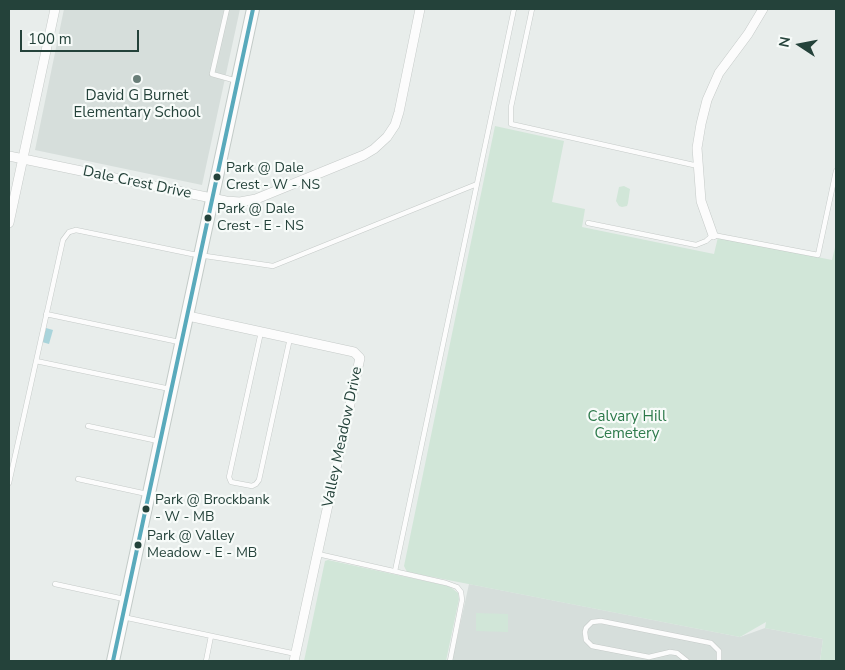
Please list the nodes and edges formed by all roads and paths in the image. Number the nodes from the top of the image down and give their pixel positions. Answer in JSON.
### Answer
{"nodes":[{"id":1,"x":55,"y":9,"type":"edge"},
{"id":2,"x":227,"y":9,"type":"edge"},
{"id":3,"x":253,"y":9,"type":"edge"},
{"id":4,"x":420,"y":9,"type":"edge"},
{"id":5,"x":514,"y":9,"type":"edge"},
{"id":6,"x":532,"y":9,"type":"edge"},
{"id":7,"x":764,"y":9,"type":"edge"},
{"id":8,"x":238,"y":81,"type":"junction"},
{"id":9,"x":9,"y":156,"type":"edge"},
{"id":10,"x":22,"y":159,"type":"junction"},
{"id":11,"x":698,"y":166,"type":"junction"},
{"id":12,"x":836,"y":171,"type":"edge"},
{"id":13,"x":477,"y":184,"type":"junction"},
{"id":14,"x":212,"y":198,"type":"junction"},
{"id":15,"x":9,"y":223,"type":"edge"},
{"id":16,"x":588,"y":223,"type":"dead end"},
{"id":17,"x":713,"y":235,"type":"junction"},
{"id":18,"x":201,"y":254,"type":"junction"},
{"id":19,"x":46,"y":314,"type":"junction"},
{"id":20,"x":188,"y":316,"type":"junction"},
{"id":21,"x":261,"y":332,"type":"junction"},
{"id":22,"x":290,"y":338,"type":"junction"},
{"id":23,"x":182,"y":342,"type":"junction"},
{"id":24,"x":36,"y":361,"type":"junction"},
{"id":25,"x":171,"y":389,"type":"junction"},
{"id":26,"x":88,"y":426,"type":"dead end"},
{"id":27,"x":160,"y":441,"type":"junction"},
{"id":28,"x":78,"y":479,"type":"dead end"},
{"id":29,"x":9,"y":483,"type":"edge"},
{"id":30,"x":148,"y":494,"type":"junction"},
{"id":31,"x":318,"y":554,"type":"junction"},
{"id":32,"x":395,"y":571,"type":"junction"},
{"id":33,"x":55,"y":584,"type":"dead end"},
{"id":34,"x":126,"y":600,"type":"junction"},
{"id":35,"x":122,"y":617,"type":"junction"},
{"id":36,"x":211,"y":636,"type":"junction"},
{"id":37,"x":295,"y":658,"type":"edge"},
{"id":38,"x":113,"y":661,"type":"edge"},
{"id":39,"x":206,"y":661,"type":"edge"},
{"id":40,"x":450,"y":661,"type":"edge"},
{"id":41,"x":687,"y":661,"type":"edge"},
{"id":42,"x":719,"y":661,"type":"edge"}],
"edges":[{"from":1,"to":10,"type":"street"},
{"from":2,"to":8,"type":"lane"},
{"from":3,"to":8,"type":"street"},
{"from":4,"to":14,"type":"street","name":"Dale Crest Drive"},
{"from":5,"to":13,"type":"lane"},
{"from":6,"to":11,"type":"lane"},
{"from":7,"to":11,"type":"street"},
{"from":8,"to":14,"type":"street"},
{"from":9,"to":10,"type":"street","name":"Dale Crest Drive"},
{"from":10,"to":14,"type":"street","name":"Dale Crest Drive"},
{"from":10,"to":15,"type":"street"},
{"from":11,"to":17,"type":"street"},
{"from":12,"to":17,"type":"lane"},
{"from":13,"to":18,"type":"lane"},
{"from":13,"to":32,"type":"lane"},
{"from":14,"to":18,"type":"street"},
{"from":16,"to":17,"type":"lane"},
{"from":18,"to":19,"type":"lane"},
{"from":18,"to":20,"type":"street"},
{"from":19,"to":23,"type":"lane"},
{"from":19,"to":24,"type":"lane"},
{"from":20,"to":21,"type":"street","name":"Valley Meadow Drive"},
{"from":20,"to":23,"type":"street"},
{"from":21,"to":22,"type":"street","name":"Valley Meadow Drive"},
{"from":21,"to":22,"type":"lane"},
{"from":22,"to":31,"type":"street","name":"Valley Meadow Drive"},
{"from":23,"to":25,"type":"street"},
{"from":24,"to":25,"type":"lane"},
{"from":24,"to":29,"type":"lane"},
{"from":25,"to":27,"type":"street"},
{"from":26,"to":27,"type":"lane"},
{"from":27,"to":30,"type":"street"},
{"from":28,"to":30,"type":"lane"},
{"from":30,"to":34,"type":"street"},
{"from":31,"to":32,"type":"lane"},
{"from":31,"to":37,"type":"street","name":"Valley Meadow Drive"},
{"from":32,"to":40,"type":"lane"},
{"from":33,"to":34,"type":"lane"},
{"from":34,"to":35,"type":"street"},
{"from":35,"to":36,"type":"lane"},
{"from":35,"to":38,"type":"street"},
{"from":36,"to":37,"type":"lane"},
{"from":36,"to":39,"type":"lane"},
{"from":41,"to":42,"type":"lane"}]}
